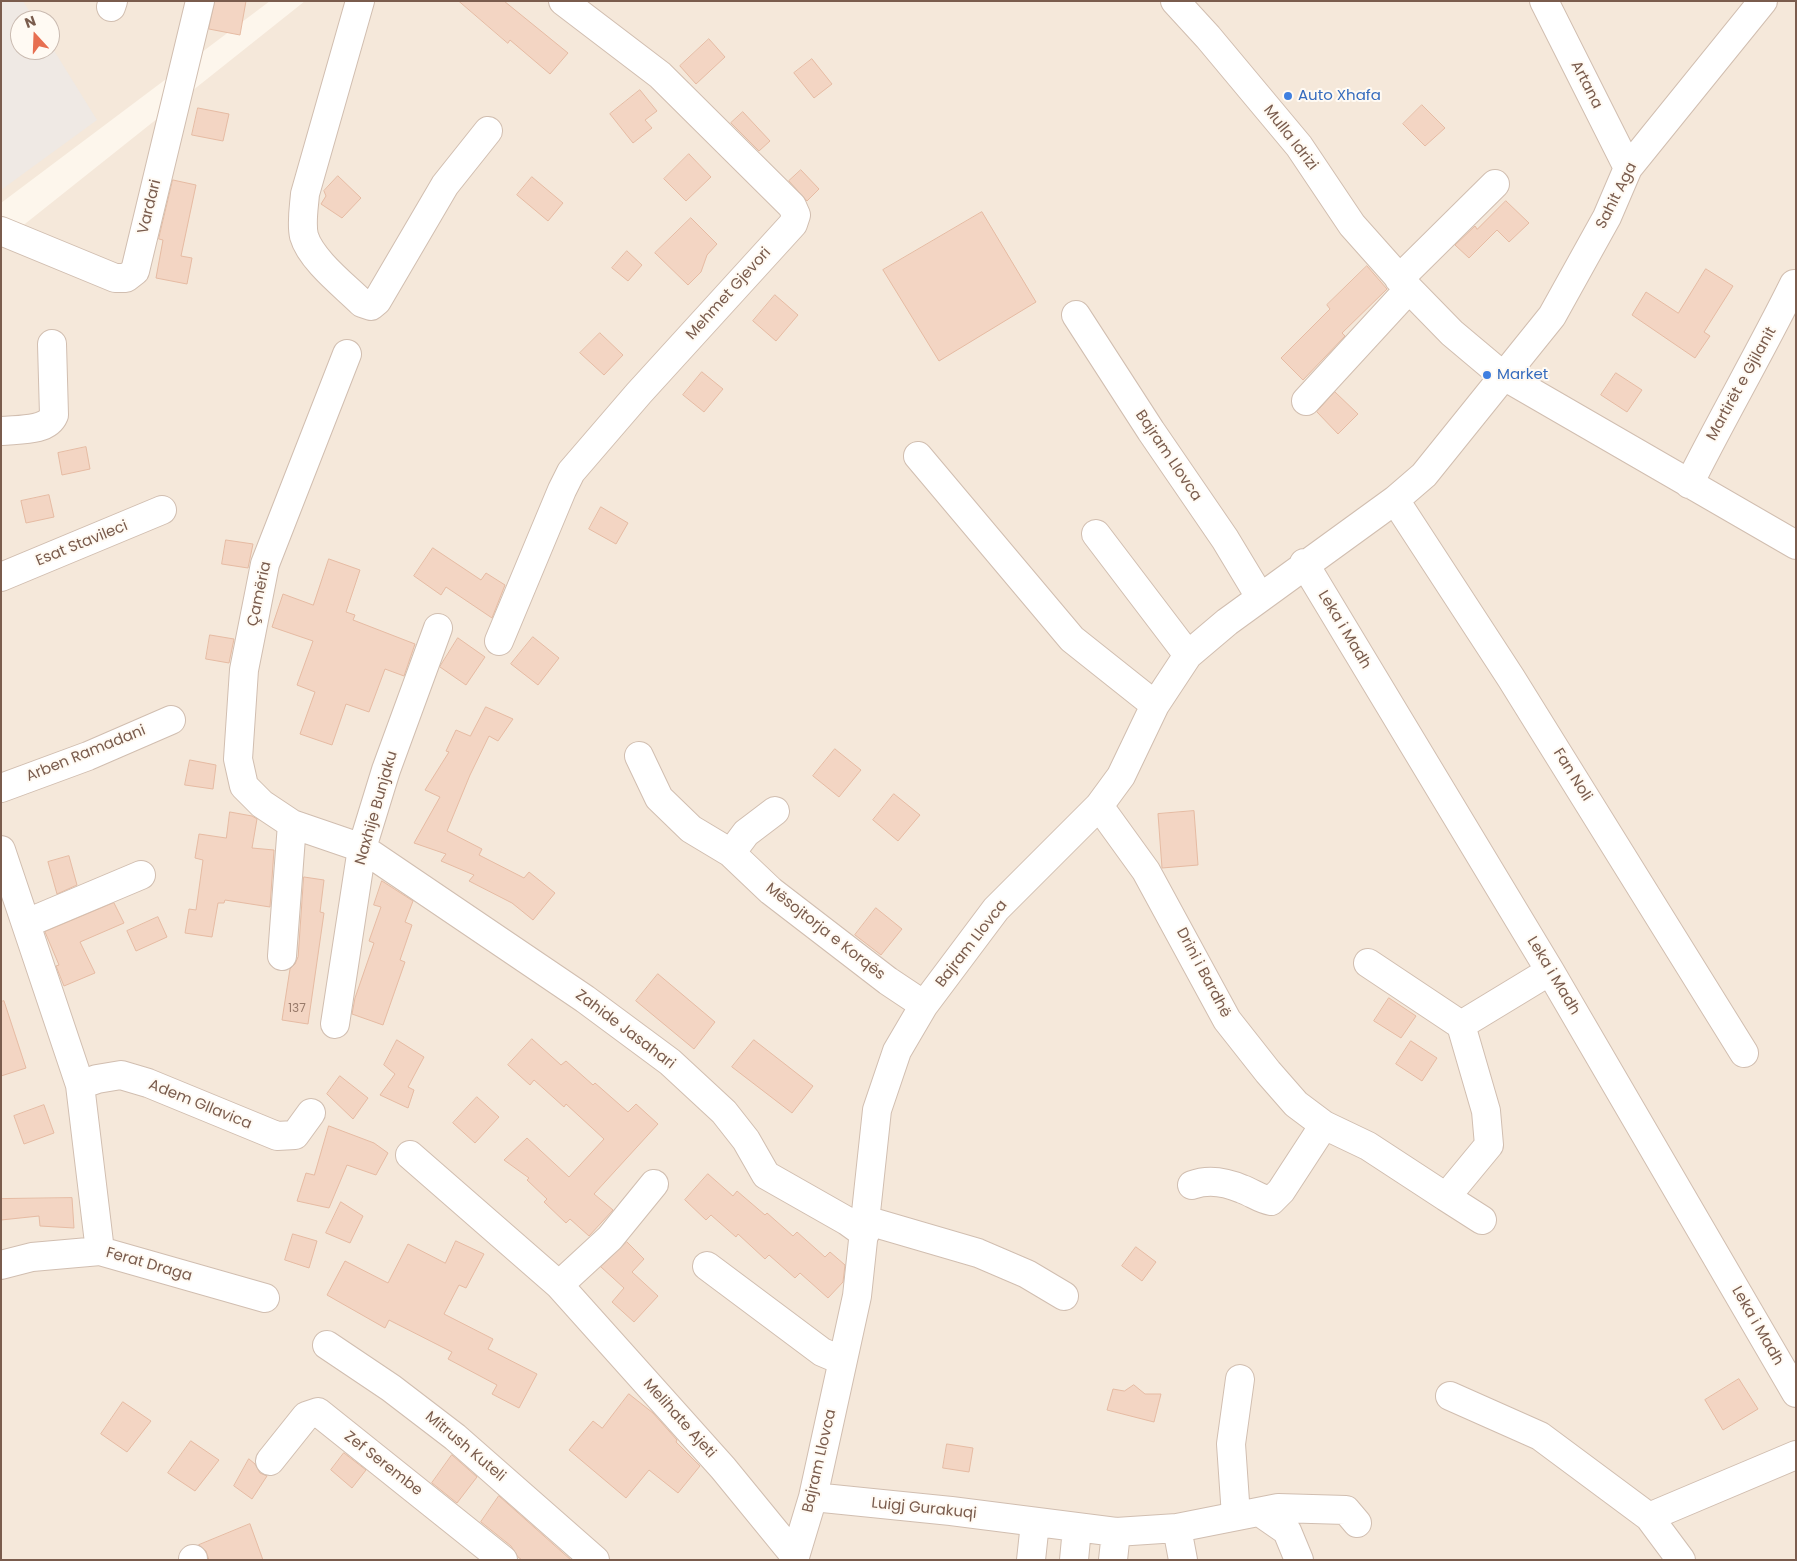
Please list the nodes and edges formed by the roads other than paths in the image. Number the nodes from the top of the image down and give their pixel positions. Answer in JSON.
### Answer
{"nodes":[{"id":1,"x":200,"y":1,"type":"edge"},
{"id":2,"x":360,"y":1,"type":"edge"},
{"id":3,"x":563,"y":1,"type":"edge"},
{"id":4,"x":1174,"y":1,"type":"edge"},
{"id":5,"x":1544,"y":1,"type":"edge"},
{"id":6,"x":1763,"y":1,"type":"edge"},
{"id":7,"x":488,"y":131,"type":"dead end"},
{"id":8,"x":1628,"y":168,"type":"junction"},
{"id":9,"x":1495,"y":184,"type":"dead end"},
{"id":10,"x":1,"y":230,"type":"edge"},
{"id":11,"x":1404,"y":284,"type":"junction"},
{"id":12,"x":1794,"y":284,"type":"dead end"},
{"id":13,"x":1076,"y":315,"type":"dead end"},
{"id":14,"x":52,"y":344,"type":"dead end"},
{"id":15,"x":347,"y":354,"type":"dead end"},
{"id":16,"x":1502,"y":375,"type":"junction"},
{"id":17,"x":1306,"y":401,"type":"dead end"},
{"id":18,"x":1,"y":431,"type":"edge"},
{"id":19,"x":918,"y":456,"type":"dead end"},
{"id":20,"x":1689,"y":484,"type":"junction"},
{"id":21,"x":1395,"y":500,"type":"junction"},
{"id":22,"x":162,"y":510,"type":"dead end"},
{"id":23,"x":1096,"y":534,"type":"dead end"},
{"id":24,"x":1796,"y":545,"type":"edge"},
{"id":25,"x":1304,"y":563,"type":"junction"},
{"id":26,"x":1,"y":577,"type":"edge"},
{"id":27,"x":1260,"y":597,"type":"junction"},
{"id":28,"x":438,"y":628,"type":"dead end"},
{"id":29,"x":499,"y":641,"type":"dead end"},
{"id":30,"x":1188,"y":656,"type":"junction"},
{"id":31,"x":1155,"y":705,"type":"junction"},
{"id":32,"x":171,"y":720,"type":"dead end"},
{"id":33,"x":639,"y":756,"type":"dead end"},
{"id":34,"x":1,"y":788,"type":"edge"},
{"id":35,"x":1099,"y":806,"type":"junction"},
{"id":36,"x":775,"y":811,"type":"dead end"},
{"id":37,"x":292,"y":824,"type":"junction"},
{"id":38,"x":362,"y":848,"type":"junction"},
{"id":39,"x":1,"y":850,"type":"edge"},
{"id":40,"x":730,"y":853,"type":"junction"},
{"id":41,"x":141,"y":875,"type":"dead end"},
{"id":42,"x":6,"y":884,"type":"edge"},
{"id":43,"x":27,"y":923,"type":"junction"},
{"id":44,"x":282,"y":956,"type":"dead end"},
{"id":45,"x":1368,"y":963,"type":"dead end"},
{"id":46,"x":1550,"y":971,"type":"junction"},
{"id":47,"x":924,"y":1005,"type":"junction"},
{"id":48,"x":335,"y":1024,"type":"dead end"},
{"id":49,"x":1461,"y":1025,"type":"junction"},
{"id":50,"x":1744,"y":1053,"type":"dead end"},
{"id":51,"x":80,"y":1085,"type":"junction"},
{"id":52,"x":311,"y":1113,"type":"dead end"},
{"id":53,"x":1324,"y":1125,"type":"junction"},
{"id":54,"x":410,"y":1154,"type":"dead end"},
{"id":55,"x":654,"y":1184,"type":"dead end"},
{"id":56,"x":1192,"y":1185,"type":"dead end"},
{"id":57,"x":1446,"y":1197,"type":"junction"},
{"id":58,"x":1482,"y":1220,"type":"dead end"},
{"id":59,"x":865,"y":1227,"type":"junction"},
{"id":60,"x":100,"y":1251,"type":"junction"},
{"id":61,"x":1,"y":1266,"type":"edge"},
{"id":62,"x":707,"y":1266,"type":"dead end"},
{"id":63,"x":559,"y":1284,"type":"junction"},
{"id":64,"x":1064,"y":1296,"type":"dead end"},
{"id":65,"x":265,"y":1298,"type":"dead end"},
{"id":66,"x":327,"y":1345,"type":"dead end"},
{"id":67,"x":841,"y":1360,"type":"junction"},
{"id":68,"x":1240,"y":1379,"type":"dead end"},
{"id":69,"x":1796,"y":1393,"type":"edge"},
{"id":70,"x":1450,"y":1396,"type":"dead end"},
{"id":71,"x":1796,"y":1455,"type":"edge"},
{"id":72,"x":270,"y":1461,"type":"dead end"},
{"id":73,"x":813,"y":1497,"type":"junction"},
{"id":74,"x":1248,"y":1514,"type":"junction"},
{"id":75,"x":1649,"y":1517,"type":"junction"},
{"id":76,"x":1035,"y":1523,"type":"junction"},
{"id":77,"x":1357,"y":1523,"type":"dead end"},
{"id":78,"x":1078,"y":1528,"type":"junction"},
{"id":79,"x":1177,"y":1528,"type":"junction"},
{"id":80,"x":1116,"y":1532,"type":"junction"},
{"id":81,"x":794,"y":1558,"type":"edge"},
{"id":82,"x":504,"y":1560,"type":"edge"},
{"id":83,"x":595,"y":1560,"type":"edge"},
{"id":84,"x":1031,"y":1560,"type":"edge"},
{"id":85,"x":1074,"y":1560,"type":"edge"},
{"id":86,"x":1113,"y":1560,"type":"edge"},
{"id":87,"x":1183,"y":1560,"type":"edge"},
{"id":88,"x":1299,"y":1560,"type":"edge"},
{"id":89,"x":1681,"y":1560,"type":"edge"}],
"edges":[{"from":1,"to":10,"type":"street","name":"Vardari"},
{"from":2,"to":7,"type":"street"},
{"from":3,"to":29,"type":"street","name":"Mehmet Gjevori"},
{"from":4,"to":11,"type":"street","name":"Mulla Idrizi"},
{"from":5,"to":8,"type":"street","name":"Artana"},
{"from":6,"to":8,"type":"street","name":"Sahit Aga"},
{"from":8,"to":16,"type":"street","name":"Sahit Aga"},
{"from":9,"to":11,"type":"street"},
{"from":11,"to":16,"type":"street","name":"Mulla Idrizi"},
{"from":11,"to":17,"type":"street"},
{"from":12,"to":20,"type":"street","name":"Martirët e Gjilanit"},
{"from":13,"to":27,"type":"street","name":"Bajram Llovca"},
{"from":14,"to":18,"type":"street"},
{"from":15,"to":37,"type":"street","name":"Çamëria"},
{"from":16,"to":20,"type":"street"},
{"from":16,"to":21,"type":"street","name":"Bajram Llovca"},
{"from":19,"to":31,"type":"street"},
{"from":20,"to":24,"type":"street"},
{"from":21,"to":25,"type":"street","name":"Bajram Llovca"},
{"from":21,"to":50,"type":"street","name":"Fan Noli"},
{"from":22,"to":26,"type":"street","name":"Esat Stavileci"},
{"from":23,"to":30,"type":"street"},
{"from":25,"to":27,"type":"street","name":"Bajram Llovca"},
{"from":25,"to":46,"type":"street","name":"Leka i Madh"},
{"from":27,"to":30,"type":"street","name":"Bajram Llovca"},
{"from":28,"to":38,"type":"street","name":"Naxhije Bunjaku"},
{"from":30,"to":31,"type":"street","name":"Bajram Llovca"},
{"from":31,"to":35,"type":"street","name":"Bajram Llovca"},
{"from":32,"to":34,"type":"street","name":"Arben Ramadani"},
{"from":33,"to":40,"type":"street","name":"Mësojtorja e Korqës"},
{"from":35,"to":47,"type":"street","name":"Bajram Llovca"},
{"from":35,"to":53,"type":"street","name":"Drini i Bardhë"},
{"from":36,"to":40,"type":"street"},
{"from":37,"to":38,"type":"street","name":"Çamëria"},
{"from":37,"to":44,"type":"street"},
{"from":38,"to":48,"type":"street","name":"Naxhije Bunjaku"},
{"from":38,"to":59,"type":"street","name":"Zahide Jasahari"},
{"from":39,"to":42,"type":"street"},
{"from":40,"to":47,"type":"street","name":"Mësojtorja e Korqës"},
{"from":41,"to":43,"type":"street"},
{"from":42,"to":43,"type":"street"},
{"from":43,"to":51,"type":"street"},
{"from":45,"to":49,"type":"street"},
{"from":46,"to":49,"type":"street"},
{"from":46,"to":69,"type":"street","name":"Leka i Madh"},
{"from":47,"to":59,"type":"street","name":"Bajram Llovca"},
{"from":49,"to":57,"type":"street"},
{"from":51,"to":52,"type":"street","name":"Adem Gllavica"},
{"from":51,"to":60,"type":"street"},
{"from":53,"to":56,"type":"street"},
{"from":53,"to":57,"type":"street","name":"Drini i Bardhë"},
{"from":54,"to":63,"type":"street","name":"Melihate Ajeti"},
{"from":55,"to":63,"type":"street"},
{"from":57,"to":58,"type":"street","name":"Drini i Bardhë"},
{"from":59,"to":64,"type":"street"},
{"from":59,"to":67,"type":"street","name":"Bajram Llovca"},
{"from":60,"to":61,"type":"street","name":"Ferat Draga"},
{"from":60,"to":65,"type":"street","name":"Ferat Draga"},
{"from":62,"to":67,"type":"street"},
{"from":63,"to":81,"type":"street","name":"Melihate Ajeti"},
{"from":66,"to":83,"type":"street","name":"Mitrush Kuteli"},
{"from":67,"to":73,"type":"street","name":"Bajram Llovca"},
{"from":68,"to":74,"type":"street"},
{"from":70,"to":75,"type":"street"},
{"from":71,"to":75,"type":"street"},
{"from":72,"to":82,"type":"street","name":"Zef Serembe"},
{"from":73,"to":76,"type":"street","name":"Luigj Gurakuqi"},
{"from":73,"to":81,"type":"street","name":"Bajram Llovca"},
{"from":74,"to":77,"type":"street","name":"Luigj Gurakuqi"},
{"from":74,"to":79,"type":"street","name":"Luigj Gurakuqi"},
{"from":74,"to":88,"type":"street"},
{"from":75,"to":89,"type":"street"},
{"from":76,"to":78,"type":"street","name":"Luigj Gurakuqi"},
{"from":76,"to":84,"type":"street"},
{"from":78,"to":80,"type":"street","name":"Luigj Gurakuqi"},
{"from":78,"to":85,"type":"street"},
{"from":79,"to":80,"type":"street","name":"Luigj Gurakuqi"},
{"from":79,"to":87,"type":"street"},
{"from":80,"to":86,"type":"street"}]}
